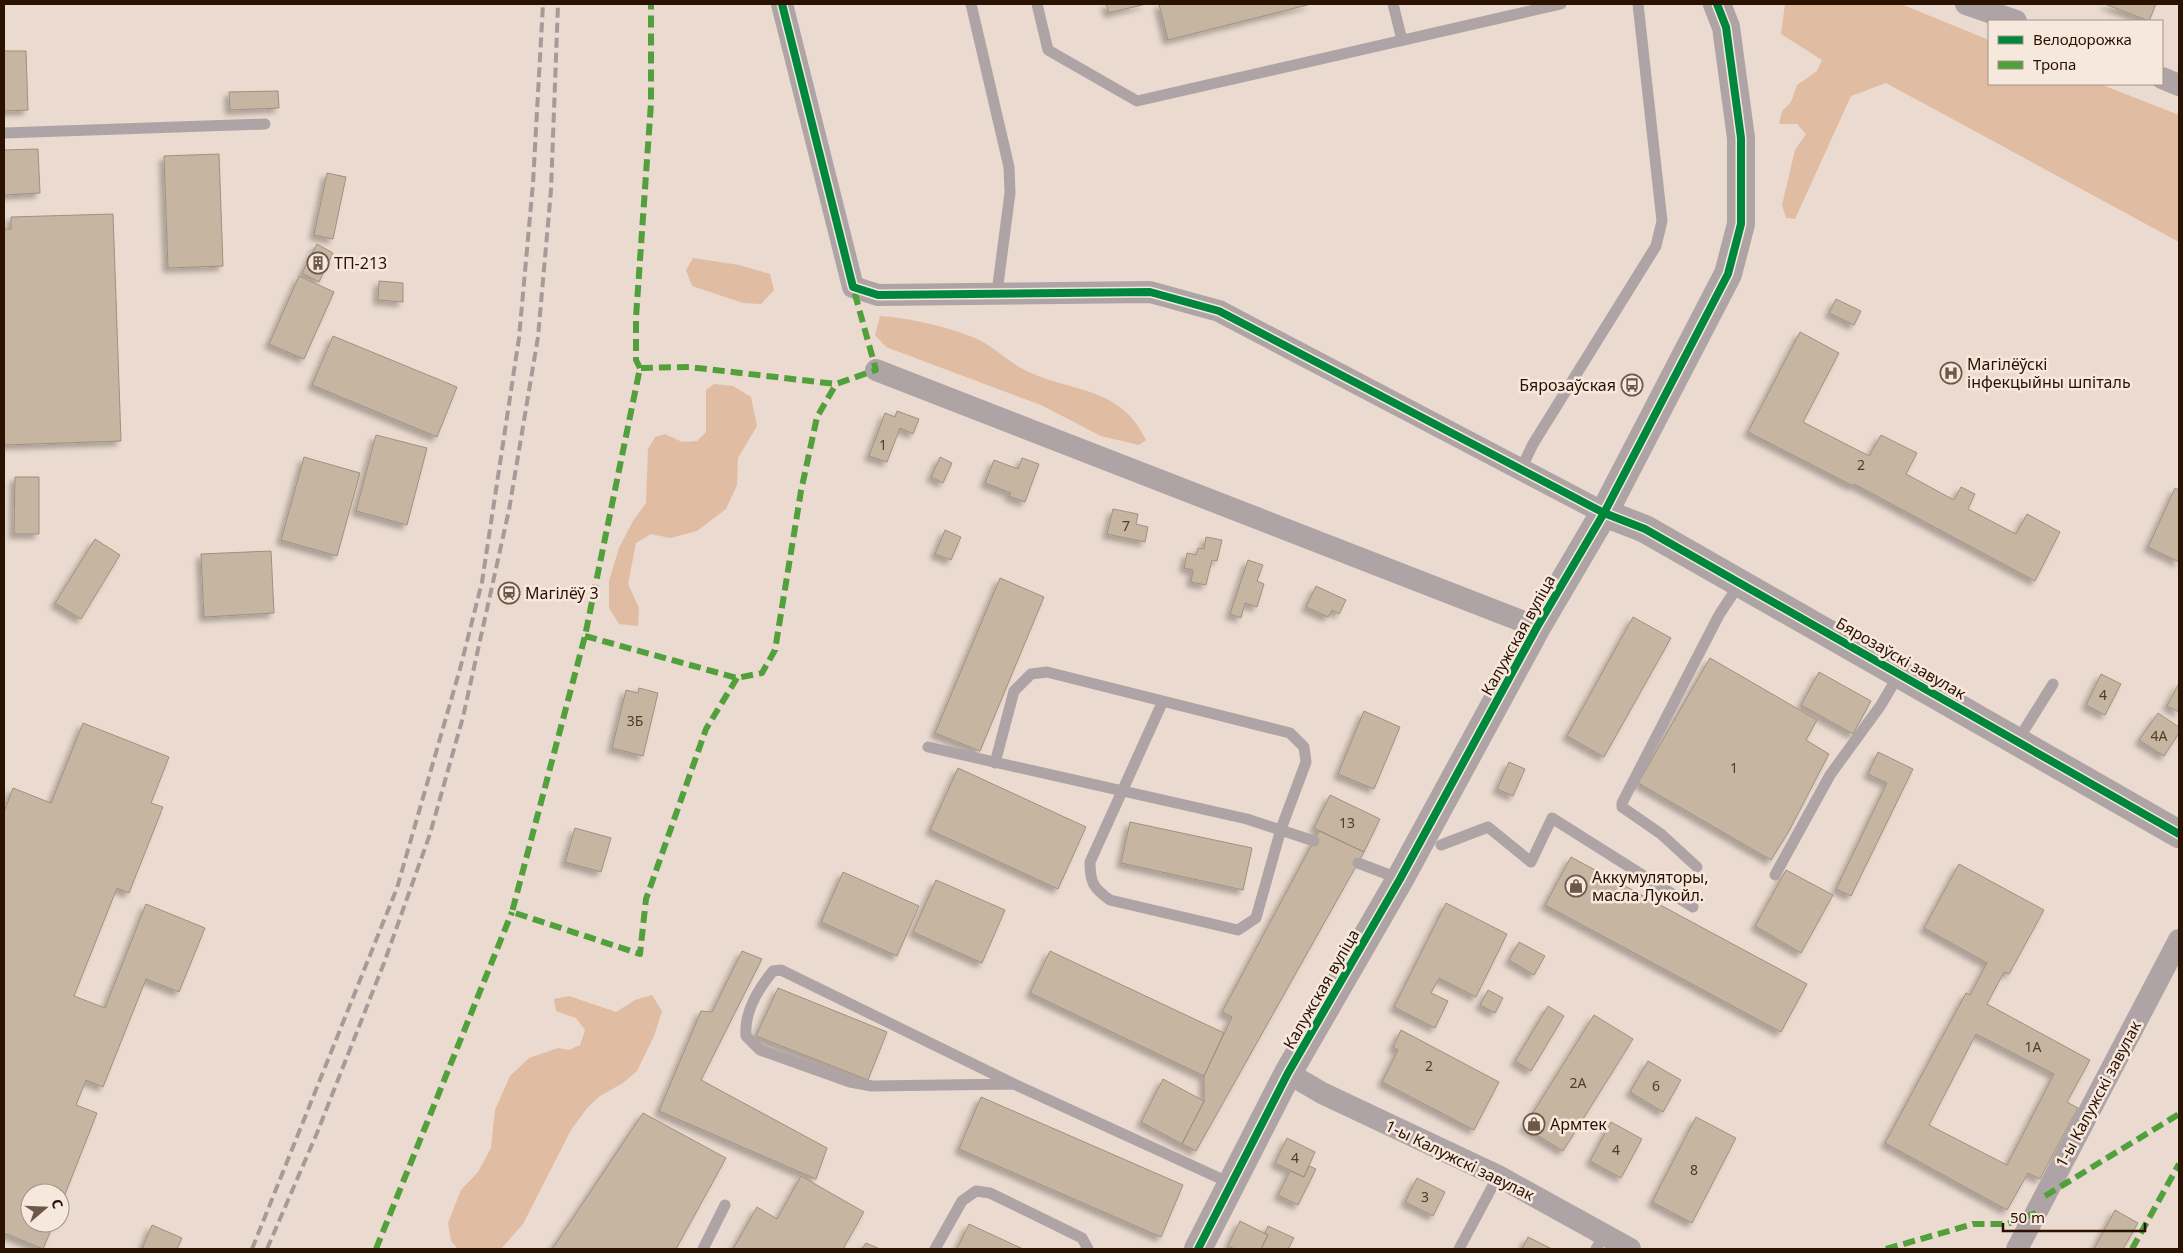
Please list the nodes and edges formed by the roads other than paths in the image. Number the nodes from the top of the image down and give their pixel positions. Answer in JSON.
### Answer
{"nodes":[{"id":1,"x":782,"y":4,"type":"edge"},
{"id":2,"x":971,"y":4,"type":"edge"},
{"id":3,"x":1037,"y":4,"type":"edge"},
{"id":4,"x":1394,"y":4,"type":"edge"},
{"id":5,"x":1561,"y":4,"type":"edge"},
{"id":6,"x":1638,"y":4,"type":"edge"},
{"id":7,"x":1717,"y":4,"type":"edge"},
{"id":8,"x":1966,"y":4,"type":"edge"},
{"id":9,"x":2013,"y":20,"type":"edge"},
{"id":10,"x":1402,"y":40,"type":"junction"},
{"id":11,"x":2163,"y":78,"type":"edge"},
{"id":12,"x":2179,"y":85,"type":"edge"},
{"id":13,"x":266,"y":124,"type":"dead end"},
{"id":14,"x":4,"y":133,"type":"edge"},
{"id":15,"x":997,"y":292,"type":"junction"},
{"id":16,"x":876,"y":370,"type":"dead end"},
{"id":17,"x":1521,"y":470,"type":"junction"},
{"id":18,"x":1604,"y":514,"type":"junction"},
{"id":19,"x":1740,"y":583,"type":"junction"},
{"id":20,"x":1537,"y":627,"type":"junction"},
{"id":21,"x":1900,"y":673,"type":"junction"},
{"id":22,"x":2053,"y":684,"type":"dead end"},
{"id":23,"x":1163,"y":701,"type":"junction"},
{"id":24,"x":2018,"y":740,"type":"junction"},
{"id":25,"x":928,"y":748,"type":"dead end"},
{"id":26,"x":995,"y":763,"type":"junction"},
{"id":27,"x":1122,"y":791,"type":"junction"},
{"id":28,"x":1280,"y":829,"type":"junction"},
{"id":29,"x":2178,"y":830,"type":"edge"},
{"id":30,"x":1314,"y":841,"type":"dead end"},
{"id":31,"x":1441,"y":845,"type":"dead end"},
{"id":32,"x":1358,"y":863,"type":"dead end"},
{"id":33,"x":1697,"y":867,"type":"dead end"},
{"id":34,"x":1775,"y":875,"type":"dead end"},
{"id":35,"x":1400,"y":879,"type":"junction"},
{"id":36,"x":1693,"y":907,"type":"dead end"},
{"id":37,"x":2179,"y":940,"type":"edge"},
{"id":38,"x":1288,"y":1073,"type":"junction"},
{"id":39,"x":1014,"y":1084,"type":"junction"},
{"id":40,"x":1498,"y":1176,"type":"junction"},
{"id":41,"x":1230,"y":1183,"type":"junction"},
{"id":42,"x":725,"y":1205,"type":"dead end"},
{"id":43,"x":1600,"y":1242,"type":"edge"},
{"id":44,"x":702,"y":1249,"type":"edge"},
{"id":45,"x":935,"y":1249,"type":"edge"},
{"id":46,"x":1088,"y":1249,"type":"edge"},
{"id":47,"x":1198,"y":1249,"type":"edge"},
{"id":48,"x":1459,"y":1249,"type":"edge"},
{"id":49,"x":1630,"y":1249,"type":"edge"},
{"id":50,"x":2017,"y":1249,"type":"edge"}],
"edges":[{"from":1,"to":15,"type":"street"},
{"from":2,"to":15,"type":"lane"},
{"from":3,"to":10,"type":"lane"},
{"from":4,"to":10,"type":"lane"},
{"from":5,"to":10,"type":"lane"},
{"from":6,"to":17,"type":"lane"},
{"from":7,"to":18,"type":"street","name":"Калужская вуліца"},
{"from":8,"to":9,"type":"street"},
{"from":11,"to":12,"type":"street"},
{"from":13,"to":14,"type":"lane"},
{"from":15,"to":17,"type":"street"},
{"from":16,"to":20,"type":"street"},
{"from":17,"to":18,"type":"street"},
{"from":18,"to":19,"type":"street","name":"Бярозаўскі завулак"},
{"from":18,"to":20,"type":"street","name":"Калужская вуліца"},
{"from":19,"to":21,"type":"street","name":"Бярозаўскі завулак"},
{"from":19,"to":33,"type":"lane"},
{"from":20,"to":35,"type":"street","name":"Калужская вуліца"},
{"from":21,"to":24,"type":"street","name":"Бярозаўскі завулак"},
{"from":21,"to":34,"type":"lane"},
{"from":22,"to":24,"type":"lane"},
{"from":23,"to":26,"type":"lane"},
{"from":23,"to":27,"type":"lane"},
{"from":23,"to":28,"type":"lane"},
{"from":24,"to":29,"type":"street","name":"Бярозаўскі завулак"},
{"from":25,"to":26,"type":"lane"},
{"from":26,"to":27,"type":"lane"},
{"from":27,"to":28,"type":"lane"},
{"from":27,"to":28,"type":"lane"},
{"from":28,"to":30,"type":"lane"},
{"from":31,"to":36,"type":"lane"},
{"from":32,"to":35,"type":"lane"},
{"from":35,"to":38,"type":"street","name":"Калужская вуліца"},
{"from":37,"to":50,"type":"street","name":"1-ы Калужскі завулак"},
{"from":38,"to":40,"type":"street","name":"1-ы Калужскі завулак"},
{"from":38,"to":41,"type":"street","name":"Калужская вуліца"},
{"from":39,"to":39,"type":"lane"},
{"from":39,"to":41,"type":"lane"},
{"from":40,"to":43,"type":"street","name":"1-ы Калужскі завулак"},
{"from":40,"to":48,"type":"lane"},
{"from":41,"to":47,"type":"street","name":"Калужская вуліца"},
{"from":42,"to":44,"type":"lane"},
{"from":43,"to":49,"type":"street","name":"1-ы Калужскі завулак"},
{"from":45,"to":46,"type":"lane"}]}
